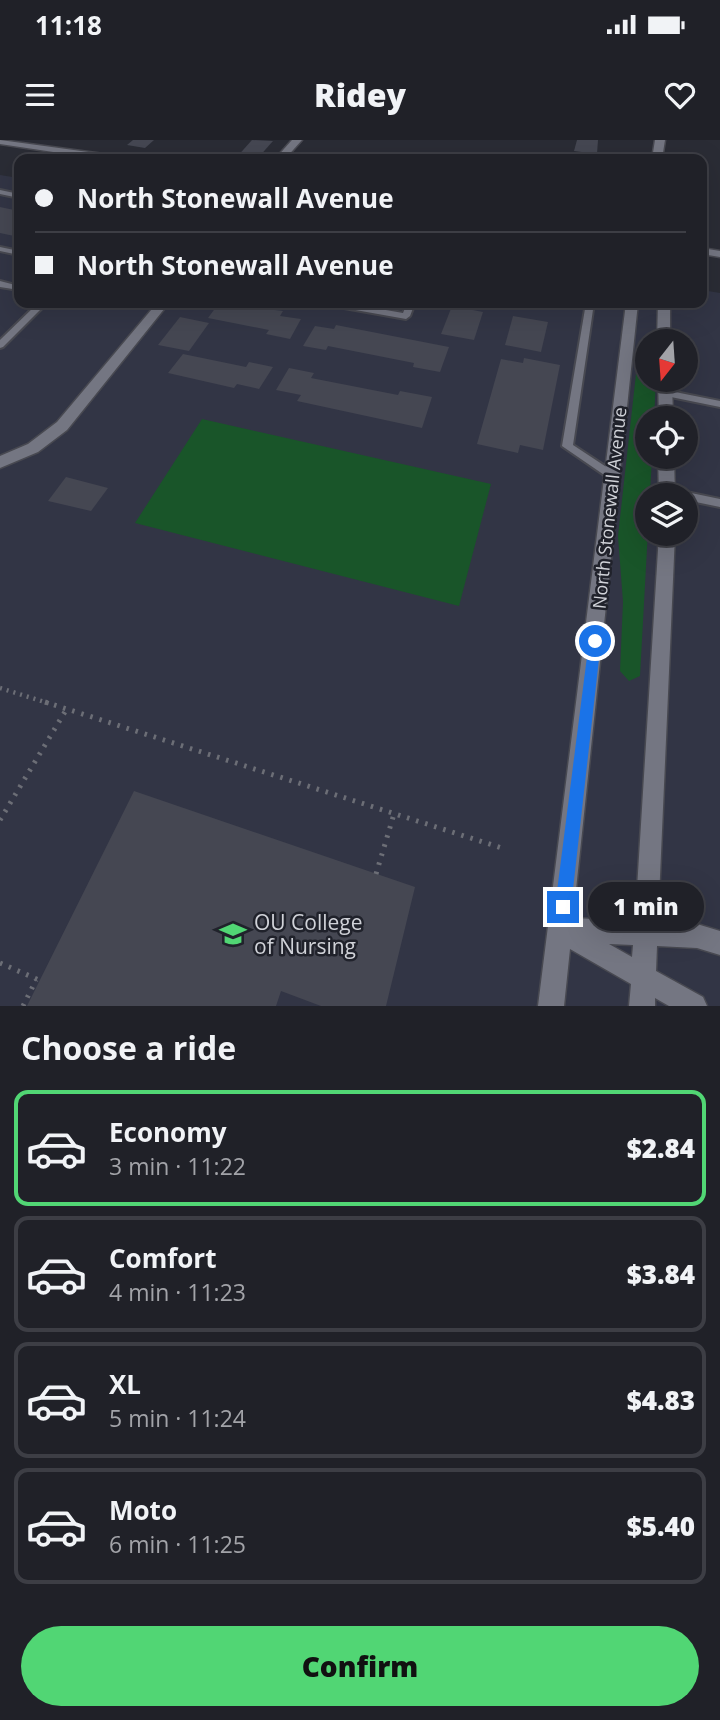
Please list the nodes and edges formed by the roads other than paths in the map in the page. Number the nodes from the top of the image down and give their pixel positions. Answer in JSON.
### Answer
{"nodes":[{"id":1,"x":297,"y":140,"type":"edge"},
{"id":2,"x":0,"y":141,"type":"edge"},
{"id":3,"x":85,"y":154,"type":"edge"},
{"id":4,"x":284,"y":154,"type":"edge"},
{"id":5,"x":38,"y":308,"type":"edge"},
{"id":6,"x":159,"y":308,"type":"edge"},
{"id":7,"x":361,"y":308,"type":"edge"},
{"id":8,"x":409,"y":308,"type":"edge"},
{"id":9,"x":589,"y":308,"type":"edge"},
{"id":10,"x":631,"y":308,"type":"edge"},
{"id":11,"x":664,"y":308,"type":"edge"},
{"id":12,"x":664,"y":329,"type":"edge"},
{"id":13,"x":0,"y":345,"type":"edge"},
{"id":14,"x":683,"y":392,"type":"edge"},
{"id":15,"x":720,"y":404,"type":"edge"},
{"id":16,"x":0,"y":462,"type":"edge"},
{"id":17,"x":613,"y":477,"type":"junction"},
{"id":18,"x":698,"y":499,"type":"edge"},
{"id":19,"x":720,"y":503,"type":"edge"},
{"id":20,"x":666,"y":546,"type":"edge"},
{"id":21,"x":560,"y":930,"type":"junction"},
{"id":22,"x":646,"y":934,"type":"junction"},
{"id":23,"x":720,"y":943,"type":"edge"},
{"id":24,"x":644,"y":977,"type":"junction"},
{"id":25,"x":551,"y":1006,"type":"edge"},
{"id":26,"x":642,"y":1006,"type":"edge"},
{"id":27,"x":694,"y":1006,"type":"edge"}],
"edges":[{"from":1,"to":4,"type":"main road"},
{"from":2,"to":3,"type":"main road"},
{"from":5,"to":13,"type":"lane"},
{"from":6,"to":16,"type":"main road"},
{"from":7,"to":8,"type":"lane"},
{"from":9,"to":17,"type":"lane"},
{"from":10,"to":17,"type":"main road","name":"North Stonewall Avenue"},
{"from":11,"to":12,"type":"main road"},
{"from":14,"to":15,"type":"lane"},
{"from":17,"to":21,"type":"main road","name":"North Stonewall Avenue"},
{"from":18,"to":19,"type":"lane"},
{"from":20,"to":22,"type":"main road"},
{"from":21,"to":22,"type":"main road"},
{"from":21,"to":24,"type":"main road"},
{"from":21,"to":25,"type":"main road","name":"North Stonewall Avenue"},
{"from":22,"to":23,"type":"main road"},
{"from":22,"to":24,"type":"main road"},
{"from":24,"to":26,"type":"main road"},
{"from":24,"to":27,"type":"main road"}]}
